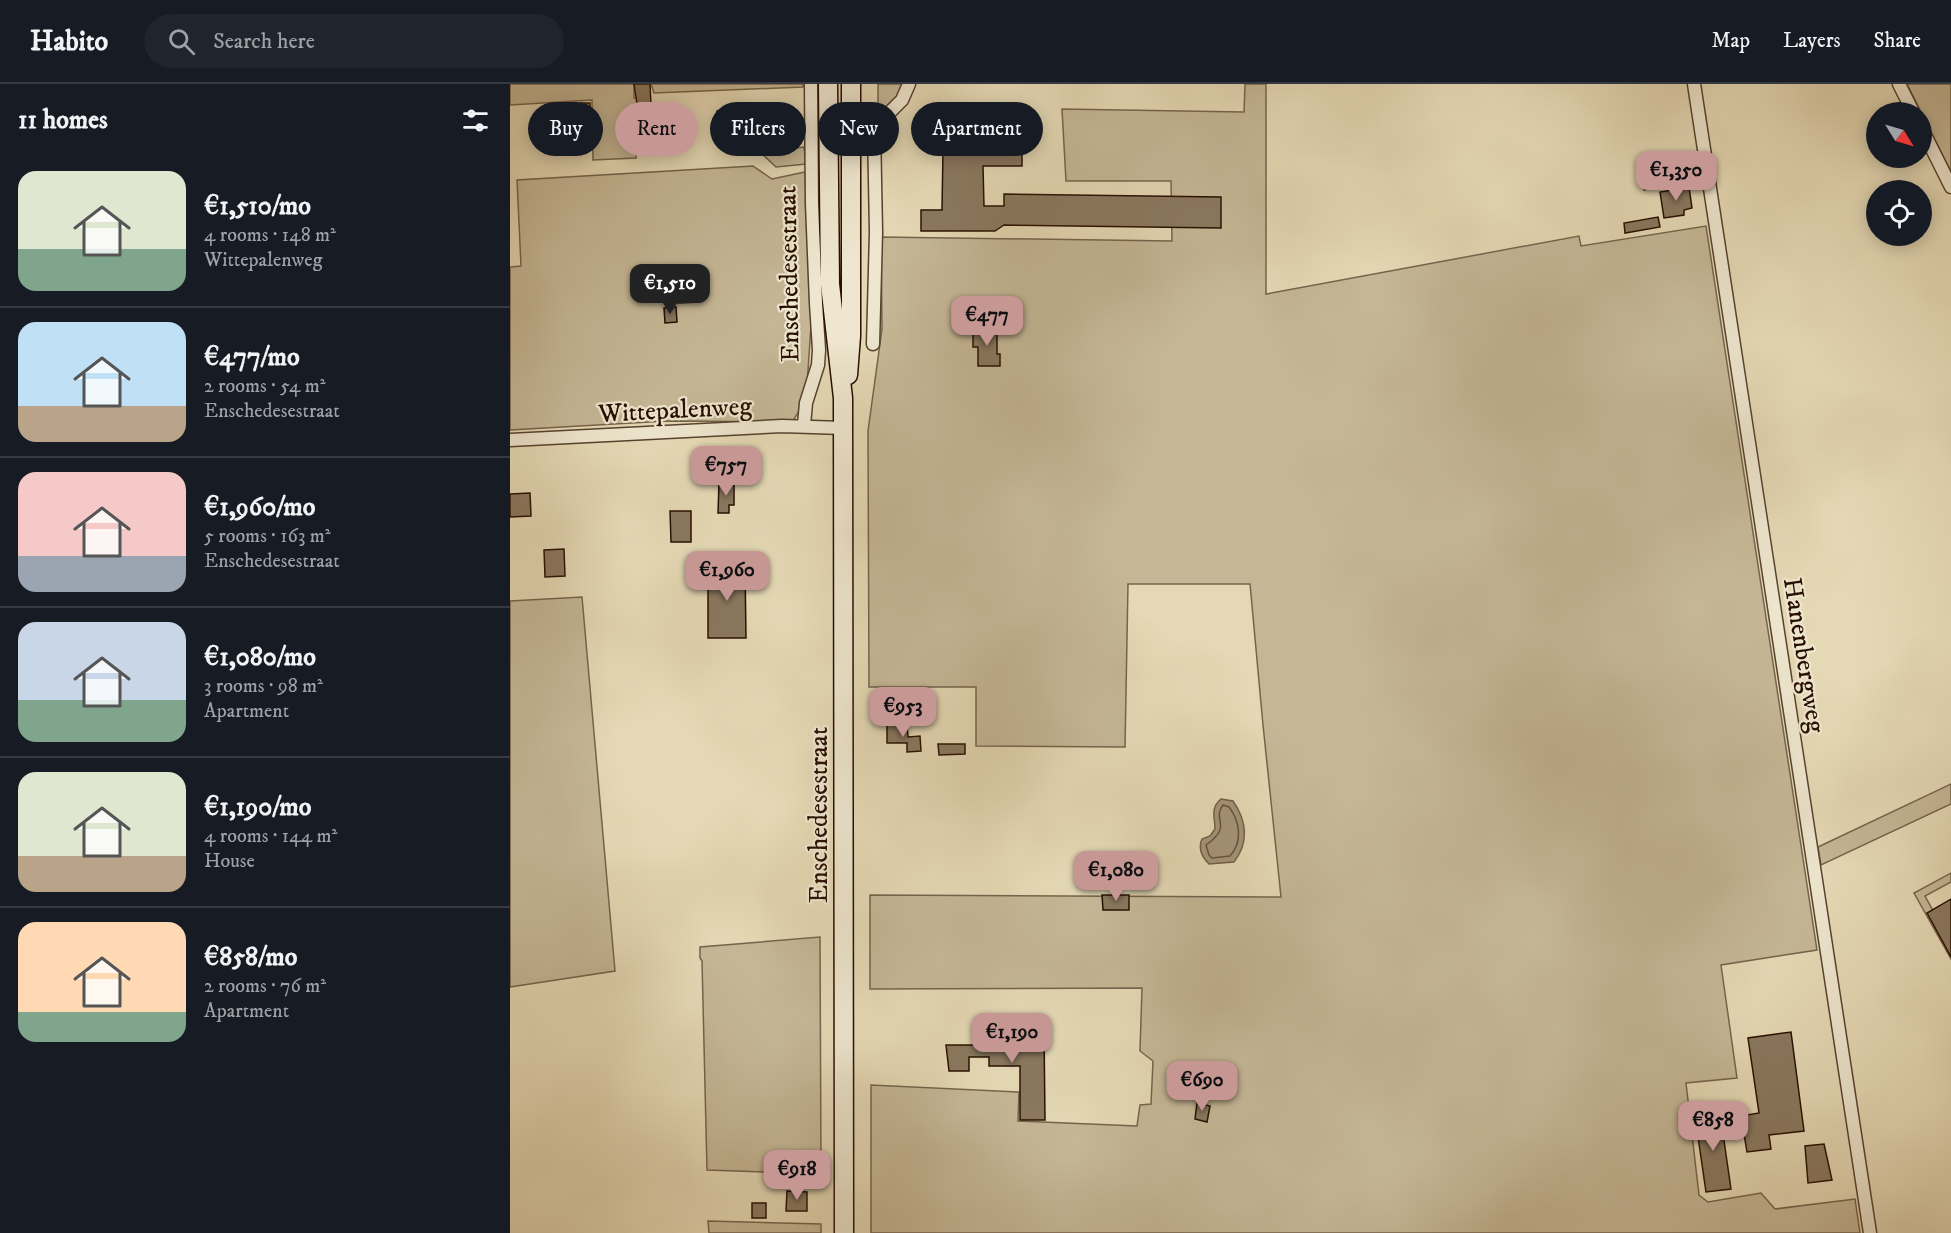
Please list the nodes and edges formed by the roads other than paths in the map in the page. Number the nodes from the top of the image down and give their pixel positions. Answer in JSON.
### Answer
{"nodes":[{"id":1,"x":811,"y":84,"type":"edge"},
{"id":2,"x":828,"y":84,"type":"edge"},
{"id":3,"x":850,"y":84,"type":"edge"},
{"id":4,"x":909,"y":84,"type":"edge"},
{"id":5,"x":1694,"y":84,"type":"edge"},
{"id":6,"x":1899,"y":84,"type":"edge"},
{"id":7,"x":1908,"y":102,"type":"edge"},
{"id":8,"x":1932,"y":149,"type":"edge"},
{"id":9,"x":1951,"y":187,"type":"edge"},
{"id":10,"x":873,"y":344,"type":"dead end"},
{"id":11,"x":843,"y":398,"type":"junction"},
{"id":12,"x":804,"y":425,"type":"junction"},
{"id":13,"x":843,"y":428,"type":"junction"},
{"id":14,"x":510,"y":440,"type":"edge"},
{"id":15,"x":844,"y":1233,"type":"edge"},
{"id":16,"x":1870,"y":1233,"type":"edge"}],
"edges":[{"from":1,"to":12,"type":"street","name":"Enschedesestraat"},
{"from":2,"to":11,"type":"street","name":"Enschedesestraat"},
{"from":3,"to":11,"type":"street","name":"Enschedesestraat"},
{"from":4,"to":10,"type":"street"},
{"from":5,"to":16,"type":"street","name":"Hanenbergweg"},
{"from":6,"to":7,"type":"street"},
{"from":8,"to":9,"type":"street"},
{"from":11,"to":13,"type":"street","name":"Enschedesestraat"},
{"from":12,"to":13,"type":"street","name":"Wittepalenweg"},
{"from":12,"to":14,"type":"street","name":"Wittepalenweg"},
{"from":13,"to":15,"type":"street","name":"Enschedesestraat"}]}
